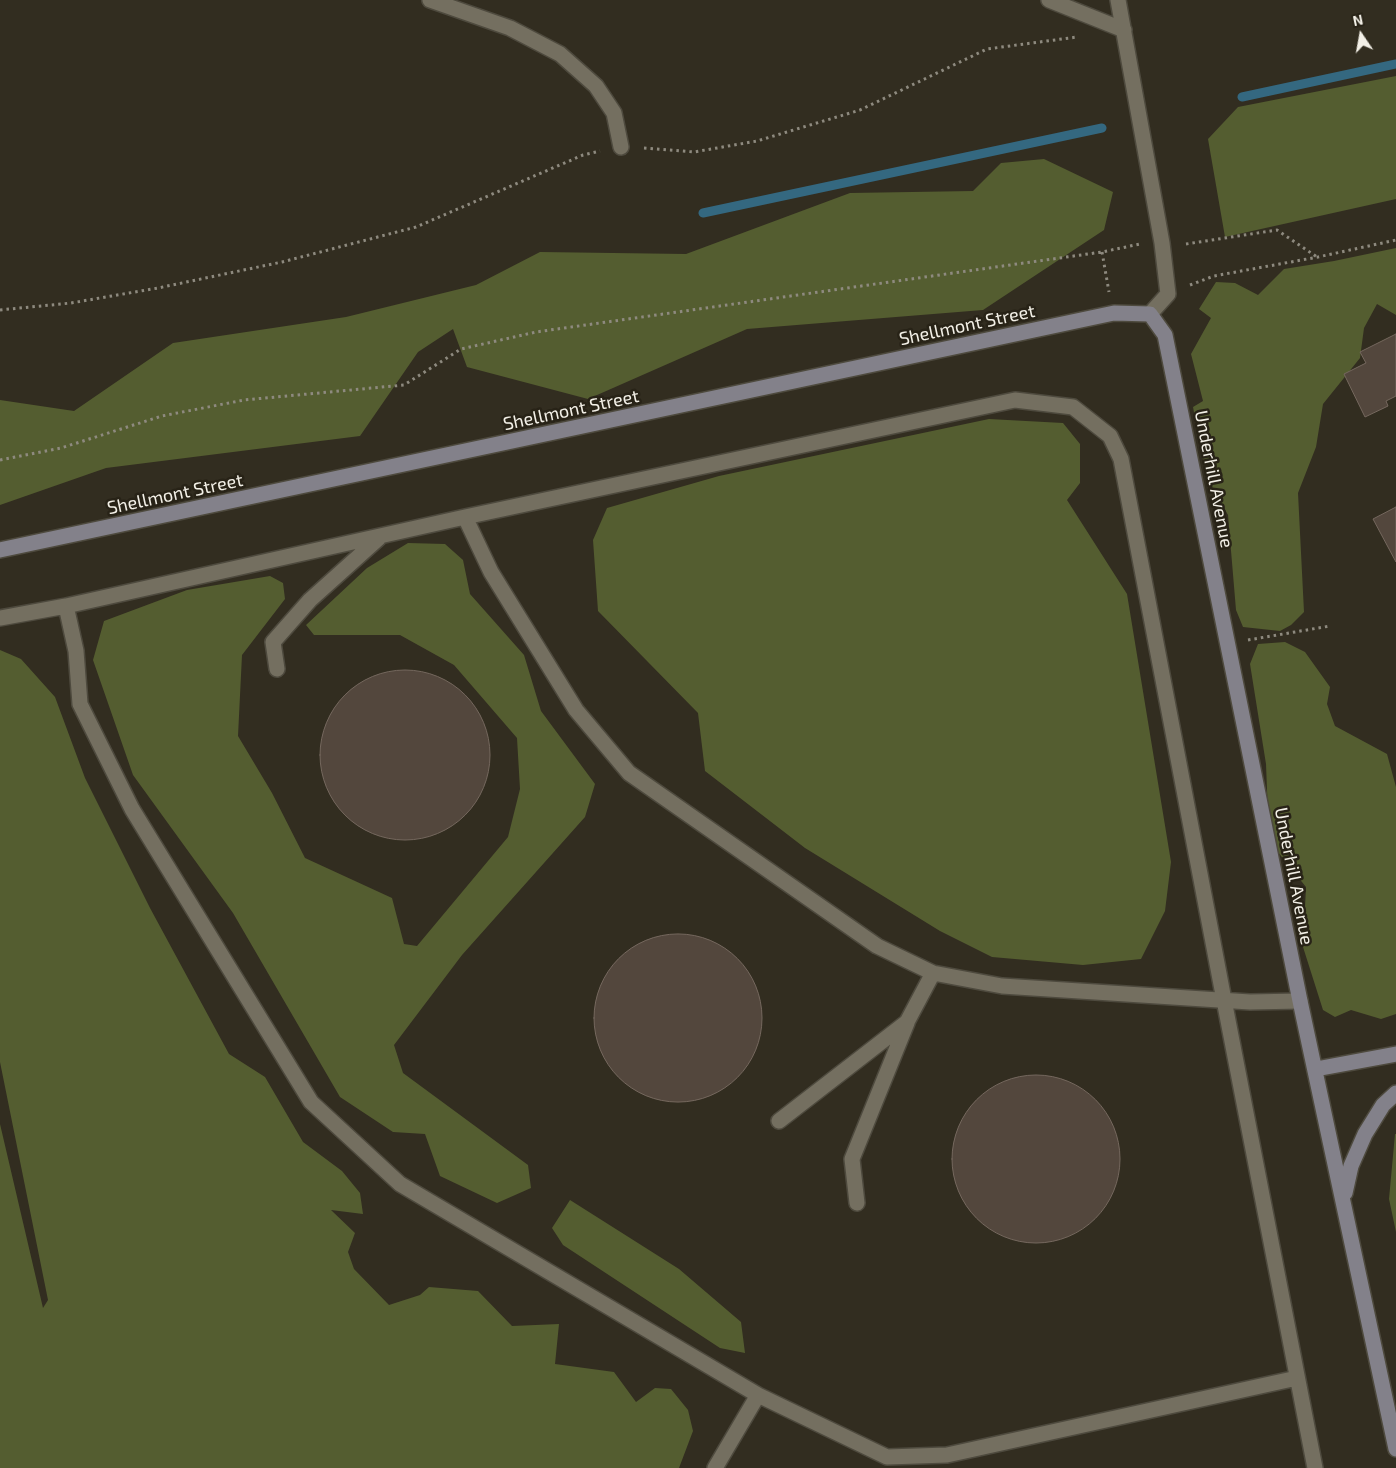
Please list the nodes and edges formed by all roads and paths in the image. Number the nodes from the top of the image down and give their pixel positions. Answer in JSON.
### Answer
{"nodes":[{"id":1,"x":430,"y":0,"type":"edge"},
{"id":2,"x":1049,"y":0,"type":"edge"},
{"id":3,"x":1118,"y":0,"type":"edge"},
{"id":4,"x":1124,"y":30,"type":"junction"},
{"id":5,"x":1085,"y":36,"type":"dead end"},
{"id":6,"x":622,"y":147,"type":"junction"},
{"id":7,"x":1396,"y":240,"type":"edge"},
{"id":8,"x":1143,"y":243,"type":"dead end"},
{"id":9,"x":1186,"y":244,"type":"dead end"},
{"id":10,"x":1102,"y":252,"type":"junction"},
{"id":11,"x":1318,"y":257,"type":"junction"},
{"id":12,"x":1168,"y":294,"type":"junction"},
{"id":13,"x":1110,"y":298,"type":"dead end"},
{"id":14,"x":0,"y":310,"type":"edge"},
{"id":15,"x":1150,"y":314,"type":"junction"},
{"id":16,"x":0,"y":460,"type":"edge"},
{"id":17,"x":466,"y":517,"type":"junction"},
{"id":18,"x":380,"y":538,"type":"junction"},
{"id":19,"x":0,"y":550,"type":"edge"},
{"id":20,"x":66,"y":606,"type":"junction"},
{"id":21,"x":0,"y":618,"type":"edge"},
{"id":22,"x":1330,"y":626,"type":"dead end"},
{"id":23,"x":1228,"y":644,"type":"junction"},
{"id":24,"x":277,"y":670,"type":"dead end"},
{"id":25,"x":933,"y":973,"type":"junction"},
{"id":26,"x":1224,"y":1000,"type":"junction"},
{"id":27,"x":1300,"y":1001,"type":"junction"},
{"id":28,"x":908,"y":1022,"type":"junction"},
{"id":29,"x":1396,"y":1054,"type":"edge"},
{"id":30,"x":1316,"y":1069,"type":"junction"},
{"id":31,"x":1396,"y":1093,"type":"edge"},
{"id":32,"x":779,"y":1121,"type":"dead end"},
{"id":33,"x":1343,"y":1200,"type":"junction"},
{"id":34,"x":857,"y":1203,"type":"dead end"},
{"id":35,"x":1297,"y":1378,"type":"junction"},
{"id":36,"x":758,"y":1395,"type":"junction"},
{"id":37,"x":1396,"y":1449,"type":"edge"},
{"id":38,"x":715,"y":1468,"type":"edge"},
{"id":39,"x":1315,"y":1468,"type":"edge"}],
"edges":[{"from":1,"to":6,"type":"lane"},
{"from":2,"to":4,"type":"lane"},
{"from":3,"to":4,"type":"lane"},
{"from":4,"to":12,"type":"lane"},
{"from":5,"to":6,"type":"path"},
{"from":6,"to":14,"type":"path"},
{"from":7,"to":11,"type":"path"},
{"from":8,"to":10,"type":"path"},
{"from":9,"to":11,"type":"path"},
{"from":10,"to":13,"type":"path"},
{"from":10,"to":16,"type":"path"},
{"from":11,"to":12,"type":"path"},
{"from":12,"to":15,"type":"lane"},
{"from":15,"to":19,"type":"street","name":"Shellmont Street"},
{"from":15,"to":23,"type":"street","name":"Underhill Avenue"},
{"from":17,"to":18,"type":"lane"},
{"from":17,"to":25,"type":"lane"},
{"from":17,"to":26,"type":"lane"},
{"from":18,"to":20,"type":"lane"},
{"from":18,"to":24,"type":"lane"},
{"from":20,"to":21,"type":"lane"},
{"from":20,"to":36,"type":"lane"},
{"from":22,"to":23,"type":"path"},
{"from":23,"to":27,"type":"street","name":"Underhill Avenue"},
{"from":25,"to":26,"type":"lane"},
{"from":25,"to":28,"type":"lane"},
{"from":26,"to":27,"type":"lane"},
{"from":26,"to":35,"type":"lane"},
{"from":27,"to":30,"type":"street","name":"Underhill Avenue"},
{"from":28,"to":32,"type":"lane"},
{"from":28,"to":34,"type":"lane"},
{"from":29,"to":30,"type":"street"},
{"from":30,"to":33,"type":"street","name":"Underhill Avenue"},
{"from":31,"to":33,"type":"street"},
{"from":33,"to":37,"type":"street","name":"Underhill Avenue"},
{"from":35,"to":36,"type":"lane"},
{"from":35,"to":39,"type":"lane"},
{"from":36,"to":38,"type":"lane"}]}
